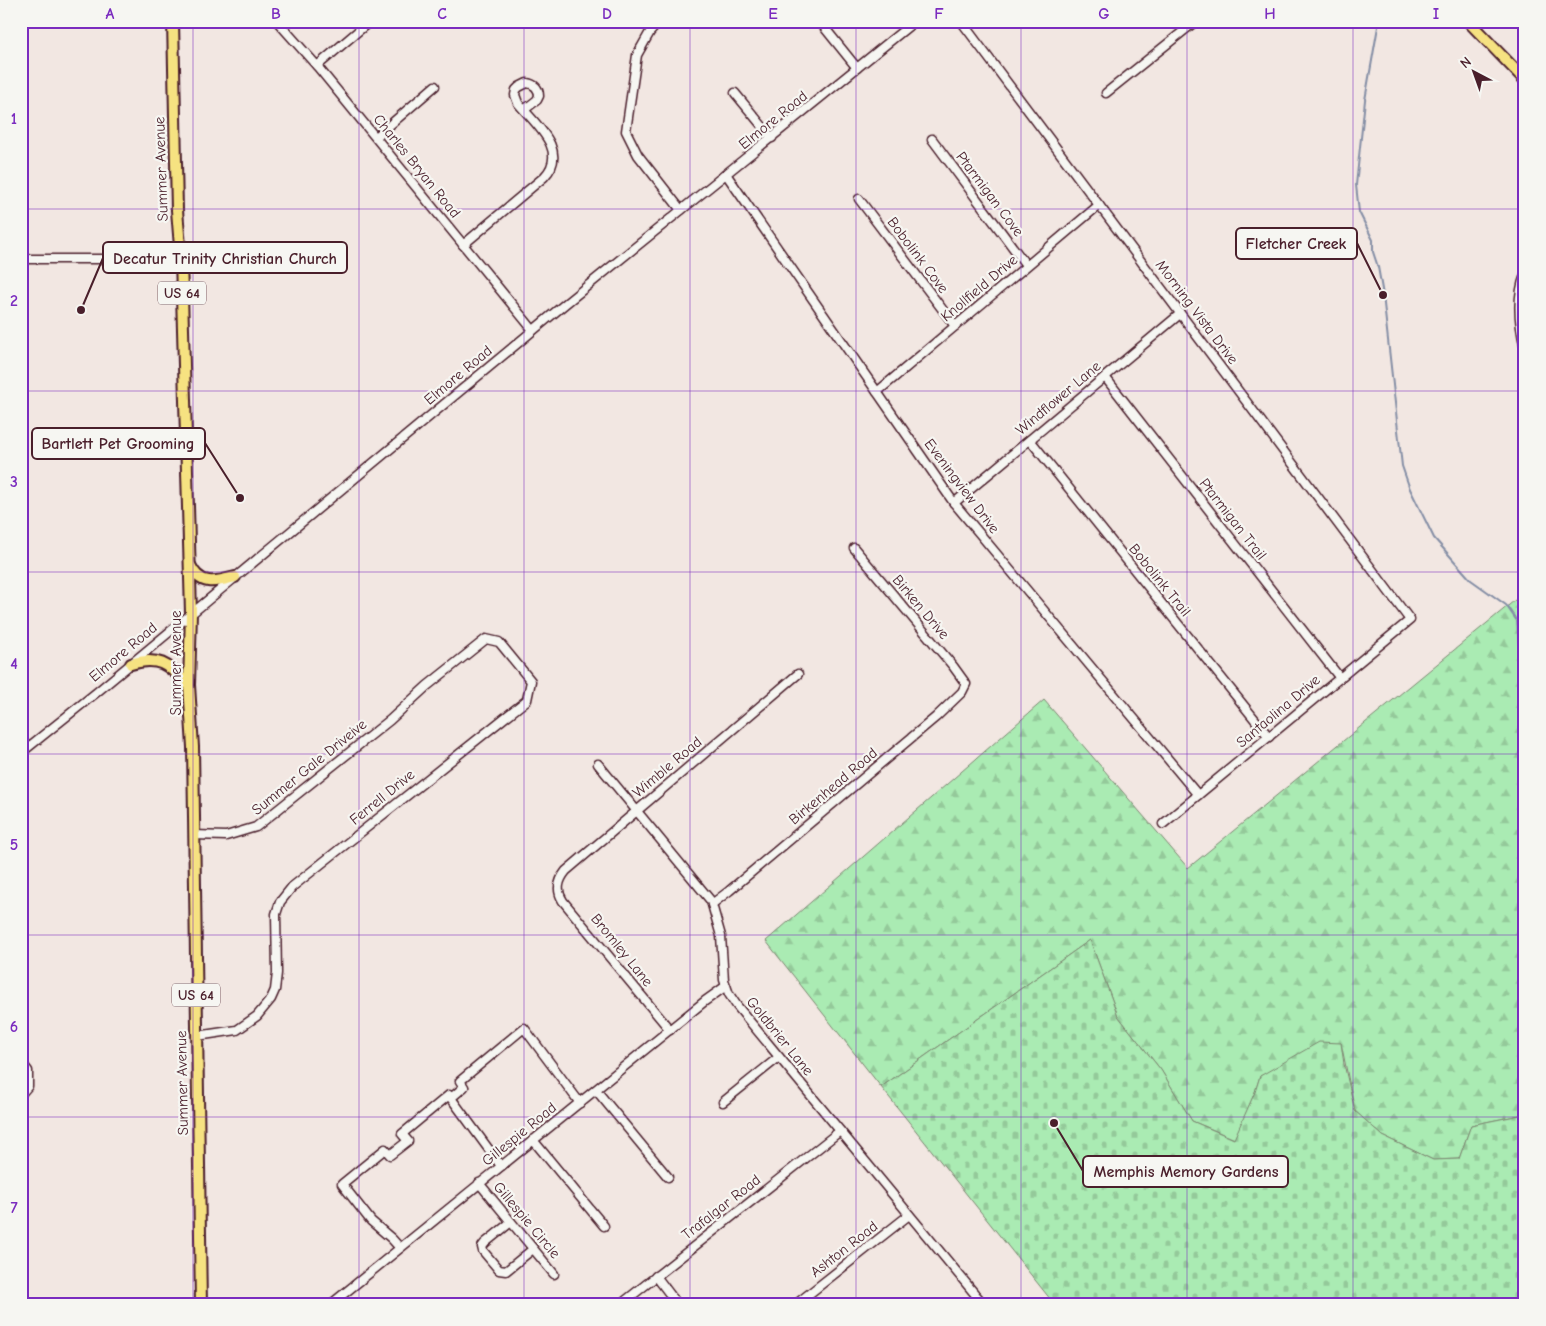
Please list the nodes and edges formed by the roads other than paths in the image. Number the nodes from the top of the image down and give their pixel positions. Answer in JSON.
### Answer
{"nodes":[{"id":1,"x":173,"y":21,"type":"edge"},
{"id":2,"x":277,"y":21,"type":"edge"},
{"id":3,"x":370,"y":21,"type":"edge"},
{"id":4,"x":660,"y":21,"type":"edge"},
{"id":5,"x":915,"y":21,"type":"edge"},
{"id":6,"x":961,"y":21,"type":"edge"},
{"id":7,"x":1196,"y":21,"type":"edge"},
{"id":8,"x":1468,"y":21,"type":"edge"},
{"id":9,"x":820,"y":22,"type":"edge"},
{"id":10,"x":317,"y":66,"type":"junction"},
{"id":11,"x":857,"y":68,"type":"junction"},
{"id":12,"x":1525,"y":80,"type":"edge"},
{"id":13,"x":434,"y":86,"type":"dead end"},
{"id":14,"x":735,"y":93,"type":"dead end"},
{"id":15,"x":1106,"y":93,"type":"dead end"},
{"id":16,"x":524,"y":110,"type":"dead end"},
{"id":17,"x":376,"y":137,"type":"junction"},
{"id":18,"x":772,"y":138,"type":"junction"},
{"id":19,"x":932,"y":139,"type":"dead end"},
{"id":20,"x":726,"y":174,"type":"junction"},
{"id":21,"x":859,"y":199,"type":"dead end"},
{"id":22,"x":1099,"y":205,"type":"junction"},
{"id":23,"x":681,"y":210,"type":"junction"},
{"id":24,"x":463,"y":245,"type":"junction"},
{"id":25,"x":181,"y":258,"type":"junction"},
{"id":26,"x":21,"y":259,"type":"edge"},
{"id":27,"x":1026,"y":265,"type":"junction"},
{"id":28,"x":1525,"y":275,"type":"edge"},
{"id":29,"x":1180,"y":314,"type":"junction"},
{"id":30,"x":954,"y":326,"type":"junction"},
{"id":31,"x":533,"y":330,"type":"junction"},
{"id":32,"x":1525,"y":348,"type":"edge"},
{"id":33,"x":1105,"y":377,"type":"junction"},
{"id":34,"x":877,"y":392,"type":"junction"},
{"id":35,"x":1030,"y":440,"type":"junction"},
{"id":36,"x":954,"y":503,"type":"junction"},
{"id":37,"x":854,"y":548,"type":"dead end"},
{"id":38,"x":190,"y":564,"type":"junction"},
{"id":39,"x":235,"y":577,"type":"junction"},
{"id":40,"x":191,"y":613,"type":"junction"},
{"id":41,"x":1410,"y":620,"type":"joint"},
{"id":42,"x":131,"y":664,"type":"junction"},
{"id":43,"x":798,"y":674,"type":"dead end"},
{"id":44,"x":1340,"y":678,"type":"junction"},
{"id":45,"x":966,"y":684,"type":"joint"},
{"id":46,"x":189,"y":685,"type":"junction"},
{"id":47,"x":427,"y":686,"type":"joint"},
{"id":48,"x":1269,"y":737,"type":"junction"},
{"id":49,"x":21,"y":752,"type":"edge"},
{"id":50,"x":598,"y":764,"type":"dead end"},
{"id":51,"x":1198,"y":795,"type":"junction"},
{"id":52,"x":637,"y":811,"type":"junction"},
{"id":53,"x":1163,"y":824,"type":"dead end"},
{"id":54,"x":194,"y":835,"type":"junction"},
{"id":55,"x":549,"y":885,"type":"dead end"},
{"id":56,"x":559,"y":885,"type":"junction"},
{"id":57,"x":712,"y":904,"type":"junction"},
{"id":58,"x":726,"y":986,"type":"junction"},
{"id":59,"x":670,"y":1030,"type":"junction"},
{"id":60,"x":197,"y":1036,"type":"junction"},
{"id":61,"x":779,"y":1057,"type":"junction"},
{"id":62,"x":21,"y":1062,"type":"edge"},
{"id":63,"x":596,"y":1090,"type":"junction"},
{"id":64,"x":21,"y":1094,"type":"edge"},
{"id":65,"x":451,"y":1098,"type":"junction"},
{"id":66,"x":723,"y":1102,"type":"dead end"},
{"id":67,"x":580,"y":1103,"type":"junction"},
{"id":68,"x":840,"y":1131,"type":"junction"},
{"id":69,"x":533,"y":1140,"type":"junction"},
{"id":70,"x":501,"y":1166,"type":"junction"},
{"id":71,"x":668,"y":1177,"type":"dead end"},
{"id":72,"x":479,"y":1183,"type":"junction"},
{"id":73,"x":909,"y":1215,"type":"junction"},
{"id":74,"x":511,"y":1222,"type":"junction"},
{"id":75,"x":604,"y":1226,"type":"dead end"},
{"id":76,"x":400,"y":1248,"type":"junction"},
{"id":77,"x":533,"y":1248,"type":"junction"},
{"id":78,"x":554,"y":1274,"type":"dead end"},
{"id":79,"x":656,"y":1276,"type":"junction"},
{"id":80,"x":978,"y":1298,"type":"junction"},
{"id":81,"x":201,"y":1305,"type":"edge"},
{"id":82,"x":330,"y":1305,"type":"edge"},
{"id":83,"x":620,"y":1305,"type":"edge"},
{"id":84,"x":678,"y":1305,"type":"edge"},
{"id":85,"x":795,"y":1305,"type":"edge"},
{"id":86,"x":969,"y":1305,"type":"edge"},
{"id":87,"x":984,"y":1305,"type":"edge"}],
"edges":[{"from":1,"to":25,"type":"main road","name":"Summer Avenue","number":"US 64"},
{"from":2,"to":10,"type":"street","name":"Charles Bryan Road"},
{"from":3,"to":10,"type":"street"},
{"from":4,"to":23,"type":"street"},
{"from":5,"to":11,"type":"street","name":"Elmore Road"},
{"from":6,"to":22,"type":"street","name":"Morning Vista Drive"},
{"from":7,"to":15,"type":"street"},
{"from":8,"to":12,"type":"main road"},
{"from":9,"to":11,"type":"street"},
{"from":10,"to":17,"type":"street","name":"Charles Bryan Road"},
{"from":11,"to":18,"type":"street","name":"Elmore Road"},
{"from":13,"to":17,"type":"street"},
{"from":14,"to":18,"type":"street"},
{"from":16,"to":24,"type":"street"},
{"from":17,"to":24,"type":"street","name":"Charles Bryan Road"},
{"from":18,"to":20,"type":"street","name":"Elmore Road"},
{"from":19,"to":27,"type":"street","name":"Ptarmigan Cove"},
{"from":20,"to":23,"type":"street","name":"Elmore Road"},
{"from":20,"to":34,"type":"street","name":"Eveningview Drive"},
{"from":21,"to":30,"type":"street","name":"Bobolink Cove"},
{"from":22,"to":27,"type":"street","name":"Knollfield Drive"},
{"from":22,"to":29,"type":"street","name":"Morning Vista Drive"},
{"from":23,"to":31,"type":"street","name":"Elmore Road"},
{"from":24,"to":31,"type":"street","name":"Charles Bryan Road"},
{"from":25,"to":26,"type":"street"},
{"from":25,"to":38,"type":"main road","name":"Summer Avenue","number":"US 64"},
{"from":27,"to":30,"type":"street","name":"Knollfield Drive"},
{"from":28,"to":32,"type":"street"},
{"from":29,"to":33,"type":"street","name":"Windflower Lane"},
{"from":29,"to":41,"type":"street","name":"Morning Vista Drive"},
{"from":30,"to":34,"type":"street","name":"Knollfield Drive"},
{"from":31,"to":39,"type":"street","name":"Elmore Road"},
{"from":33,"to":35,"type":"street","name":"Windflower Lane"},
{"from":33,"to":44,"type":"street","name":"Ptarmigan Trail"},
{"from":34,"to":36,"type":"street","name":"Eveningview Drive"},
{"from":35,"to":36,"type":"street","name":"Windflower Lane"},
{"from":35,"to":48,"type":"street","name":"Bobolink Trail"},
{"from":36,"to":51,"type":"street","name":"Eveningview Drive"},
{"from":37,"to":45,"type":"street","name":"Birken Drive"},
{"from":38,"to":39,"type":"main road"},
{"from":38,"to":40,"type":"main road","name":"Summer Avenue","number":"US 64"},
{"from":39,"to":40,"type":"street","name":"Elmore Road"},
{"from":40,"to":42,"type":"street","name":"Elmore Road"},
{"from":40,"to":46,"type":"main road","name":"Summer Avenue","number":"US 64"},
{"from":41,"to":44,"type":"street","name":"Santaolina Drive"},
{"from":42,"to":46,"type":"main road"},
{"from":42,"to":49,"type":"street","name":"Elmore Road"},
{"from":43,"to":52,"type":"street","name":"Wimble Road"},
{"from":44,"to":48,"type":"street","name":"Santaolina Drive"},
{"from":45,"to":57,"type":"street","name":"Birkenhead Road"},
{"from":46,"to":54,"type":"main road","name":"Summer Avenue","number":"US 64"},
{"from":47,"to":54,"type":"street","name":"Summer Gale Driveive"},
{"from":47,"to":60,"type":"street","name":"Ferrell Drive"},
{"from":48,"to":51,"type":"street","name":"Santaolina Drive"},
{"from":50,"to":52,"type":"street","name":"Goldbrier Lane"},
{"from":51,"to":53,"type":"street","name":"Santaolina Drive"},
{"from":52,"to":56,"type":"street","name":"Wimble Road"},
{"from":52,"to":57,"type":"street","name":"Goldbrier Lane"},
{"from":54,"to":60,"type":"main road","name":"Summer Avenue","number":"US 64"},
{"from":55,"to":56,"type":"street"},
{"from":56,"to":59,"type":"street","name":"Bromley Lane"},
{"from":57,"to":58,"type":"street","name":"Goldbrier Lane"},
{"from":58,"to":59,"type":"street","name":"Gillespie Road"},
{"from":58,"to":61,"type":"street","name":"Goldbrier Lane"},
{"from":59,"to":63,"type":"street","name":"Gillespie Road"},
{"from":60,"to":81,"type":"main road","name":"Summer Avenue","number":"US 64"},
{"from":61,"to":66,"type":"street"},
{"from":61,"to":68,"type":"street","name":"Goldbrier Lane"},
{"from":62,"to":64,"type":"street"},
{"from":63,"to":67,"type":"street","name":"Gillespie Road"},
{"from":63,"to":71,"type":"street"},
{"from":65,"to":67,"type":"street"},
{"from":65,"to":70,"type":"street"},
{"from":65,"to":76,"type":"street"},
{"from":67,"to":69,"type":"street","name":"Gillespie Road"},
{"from":68,"to":73,"type":"street","name":"Goldbrier Lane"},
{"from":68,"to":79,"type":"street","name":"Trafalgar Road"},
{"from":69,"to":70,"type":"street","name":"Gillespie Road"},
{"from":69,"to":75,"type":"street"},
{"from":70,"to":72,"type":"street","name":"Gillespie Road"},
{"from":72,"to":74,"type":"street","name":"Gillespie Circle"},
{"from":72,"to":76,"type":"street","name":"Gillespie Road"},
{"from":73,"to":80,"type":"street","name":"Goldbrier Lane"},
{"from":73,"to":85,"type":"street","name":"Ashton Road"},
{"from":74,"to":77,"type":"street","name":"Gillespie Circle"},
{"from":74,"to":77,"type":"street"},
{"from":76,"to":82,"type":"street","name":"Gillespie Road"},
{"from":77,"to":78,"type":"street","name":"Gillespie Circle"},
{"from":79,"to":83,"type":"street","name":"Trafalgar Road"},
{"from":79,"to":84,"type":"street"},
{"from":80,"to":86,"type":"street"},
{"from":80,"to":87,"type":"street","name":"Goldbrier Lane"}]}
